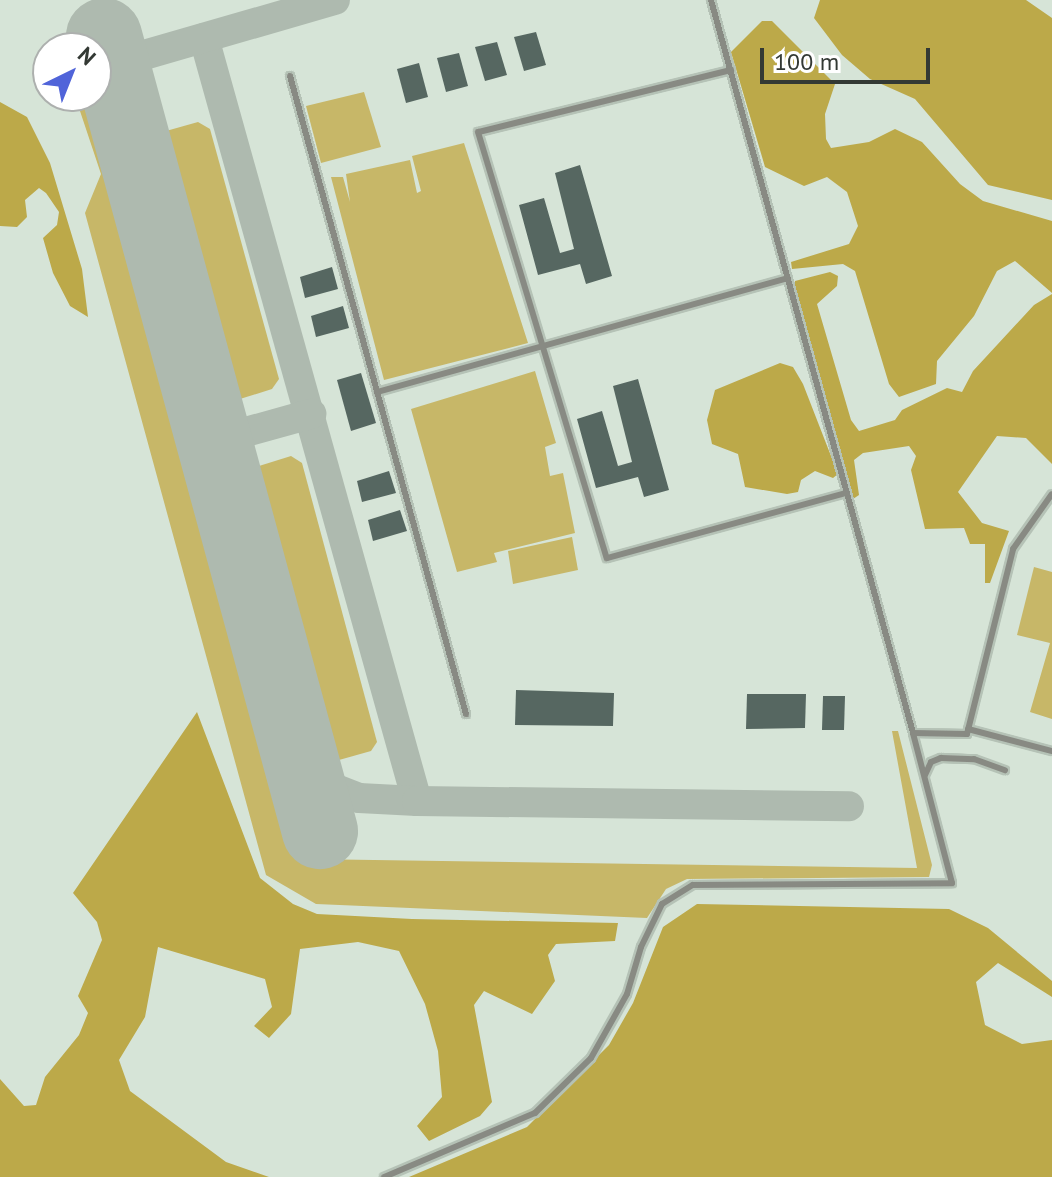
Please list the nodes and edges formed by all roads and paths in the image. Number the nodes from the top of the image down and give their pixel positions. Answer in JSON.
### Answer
{"nodes":[{"id":1,"x":711,"y":0,"type":"edge"},
{"id":2,"x":731,"y":70,"type":"junction"},
{"id":3,"x":290,"y":76,"type":"dead end"},
{"id":4,"x":787,"y":278,"type":"junction"},
{"id":5,"x":541,"y":348,"type":"junction"},
{"id":6,"x":377,"y":392,"type":"junction"},
{"id":7,"x":843,"y":494,"type":"junction"},
{"id":8,"x":1052,"y":494,"type":"edge"},
{"id":9,"x":466,"y":714,"type":"dead end"},
{"id":10,"x":968,"y":729,"type":"junction"},
{"id":11,"x":913,"y":733,"type":"junction"},
{"id":12,"x":1052,"y":751,"type":"edge"},
{"id":13,"x":1005,"y":770,"type":"dead end"},
{"id":14,"x":925,"y":779,"type":"junction"},
{"id":15,"x":384,"y":1177,"type":"edge"}],
"edges":[{"from":1,"to":2,"type":"lane"},
{"from":2,"to":4,"type":"lane"},
{"from":2,"to":5,"type":"lane"},
{"from":3,"to":6,"type":"lane"},
{"from":4,"to":5,"type":"lane"},
{"from":4,"to":7,"type":"lane"},
{"from":5,"to":6,"type":"lane"},
{"from":5,"to":7,"type":"lane"},
{"from":6,"to":9,"type":"lane"},
{"from":7,"to":11,"type":"lane"},
{"from":8,"to":10,"type":"lane"},
{"from":10,"to":11,"type":"lane"},
{"from":10,"to":12,"type":"lane"},
{"from":11,"to":14,"type":"lane"},
{"from":13,"to":14,"type":"lane"},
{"from":14,"to":15,"type":"lane"}]}
